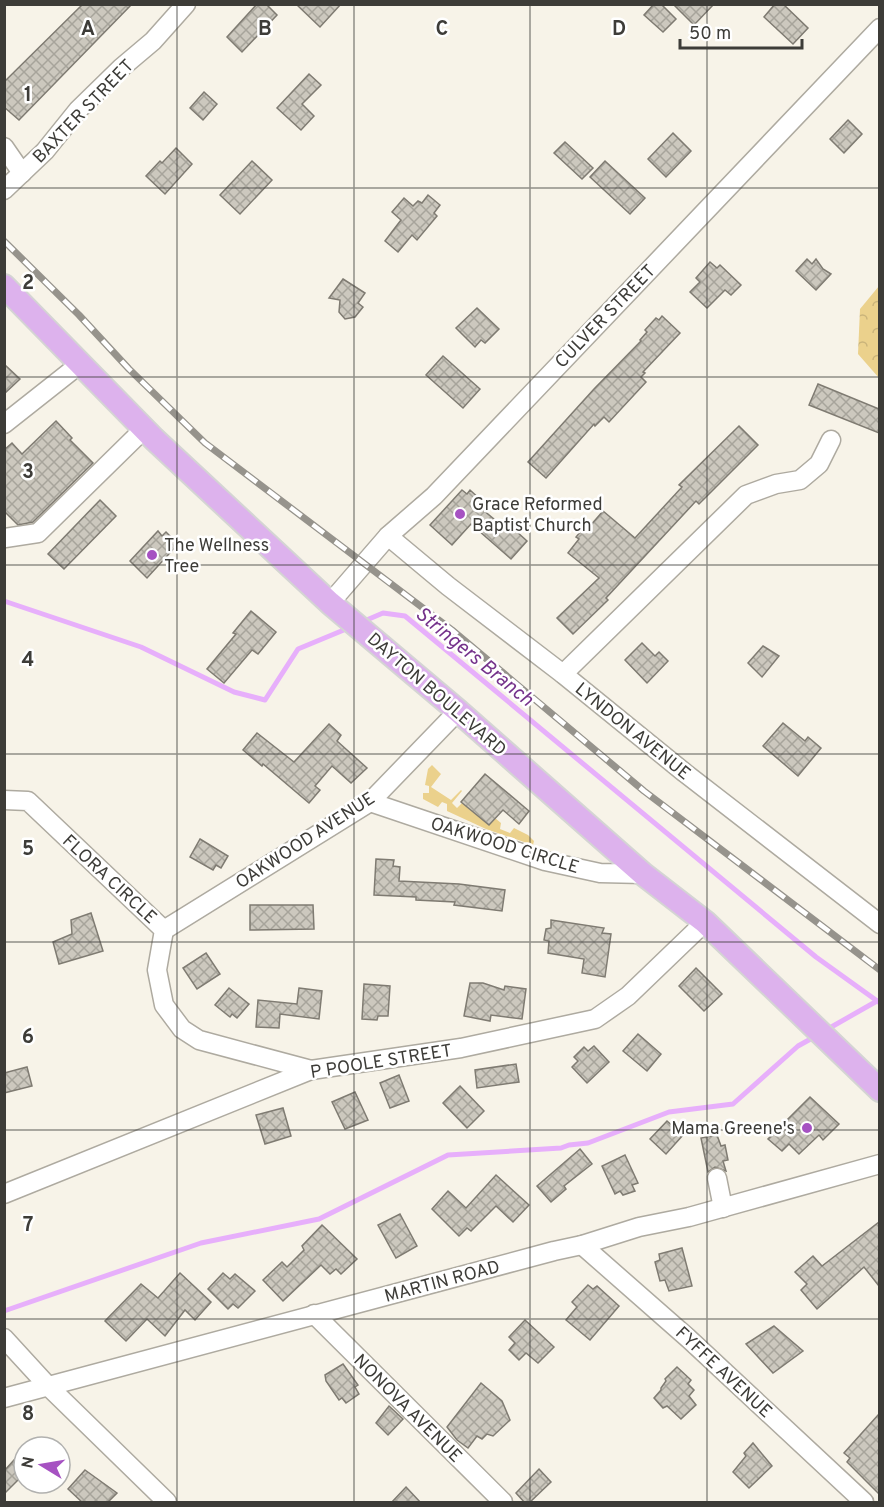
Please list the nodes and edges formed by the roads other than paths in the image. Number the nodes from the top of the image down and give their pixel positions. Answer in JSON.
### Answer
{"nodes":[{"id":1,"x":186,"y":4,"type":"edge"},
{"id":2,"x":879,"y":28,"type":"edge"},
{"id":3,"x":4,"y":147,"type":"edge"},
{"id":4,"x":22,"y":173,"type":"junction"},
{"id":5,"x":4,"y":190,"type":"edge"},
{"id":6,"x":4,"y":286,"type":"edge"},
{"id":7,"x":80,"y":363,"type":"junction"},
{"id":8,"x":4,"y":424,"type":"edge"},
{"id":9,"x":144,"y":429,"type":"junction"},
{"id":10,"x":831,"y":440,"type":"dead end"},
{"id":11,"x":388,"y":536,"type":"junction"},
{"id":12,"x":5,"y":538,"type":"edge"},
{"id":13,"x":330,"y":603,"type":"junction"},
{"id":14,"x":563,"y":674,"type":"junction"},
{"id":15,"x":458,"y":711,"type":"junction"},
{"id":16,"x":4,"y":800,"type":"edge"},
{"id":17,"x":370,"y":802,"type":"junction"},
{"id":18,"x":643,"y":874,"type":"junction"},
{"id":19,"x":705,"y":922,"type":"junction"},
{"id":20,"x":879,"y":924,"type":"edge"},
{"id":21,"x":164,"y":930,"type":"junction"},
{"id":22,"x":311,"y":1070,"type":"junction"},
{"id":23,"x":879,"y":1090,"type":"edge"},
{"id":24,"x":879,"y":1164,"type":"edge"},
{"id":25,"x":717,"y":1179,"type":"dead end"},
{"id":26,"x":4,"y":1194,"type":"edge"},
{"id":27,"x":723,"y":1208,"type":"junction"},
{"id":28,"x":582,"y":1245,"type":"junction"},
{"id":29,"x":314,"y":1314,"type":"junction"},
{"id":30,"x":4,"y":1338,"type":"edge"},
{"id":31,"x":48,"y":1386,"type":"junction"},
{"id":32,"x":4,"y":1398,"type":"edge"},
{"id":33,"x":167,"y":1503,"type":"edge"},
{"id":34,"x":503,"y":1503,"type":"edge"},
{"id":35,"x":864,"y":1503,"type":"edge"}],
"edges":[{"from":1,"to":4,"type":"street","name":"BAXTER STREET"},
{"from":2,"to":11,"type":"street","name":"CULVER STREET"},
{"from":3,"to":4,"type":"street"},
{"from":4,"to":5,"type":"street","name":"BAXTER STREET"},
{"from":6,"to":7,"type":"main road","name":"DAYTON BOULEVARD"},
{"from":7,"to":8,"type":"street"},
{"from":7,"to":9,"type":"main road","name":"DAYTON BOULEVARD"},
{"from":9,"to":12,"type":"street"},
{"from":9,"to":13,"type":"main road","name":"DAYTON BOULEVARD"},
{"from":10,"to":14,"type":"street"},
{"from":11,"to":13,"type":"street","name":"CULVER STREET"},
{"from":11,"to":14,"type":"street","name":"LYNDON AVENUE"},
{"from":13,"to":15,"type":"main road","name":"DAYTON BOULEVARD"},
{"from":14,"to":20,"type":"street","name":"LYNDON AVENUE"},
{"from":15,"to":17,"type":"street","name":"OAKWOOD AVENUE"},
{"from":15,"to":18,"type":"main road","name":"DAYTON BOULEVARD"},
{"from":16,"to":21,"type":"street","name":"FLORA CIRCLE"},
{"from":17,"to":18,"type":"street","name":"OAKWOOD CIRCLE"},
{"from":17,"to":21,"type":"street","name":"OAKWOOD AVENUE"},
{"from":18,"to":19,"type":"main road","name":"DAYTON BOULEVARD"},
{"from":19,"to":22,"type":"street","name":"P POOLE STREET"},
{"from":19,"to":23,"type":"main road","name":"DAYTON BOULEVARD"},
{"from":21,"to":22,"type":"street","name":"FLORA CIRCLE"},
{"from":22,"to":26,"type":"street","name":"P POOLE STREET"},
{"from":24,"to":27,"type":"street","name":"MARTIN ROAD"},
{"from":25,"to":27,"type":"street"},
{"from":27,"to":28,"type":"street","name":"MARTIN ROAD"},
{"from":28,"to":29,"type":"street","name":"MARTIN ROAD"},
{"from":28,"to":35,"type":"street","name":"FYFFE AVENUE"},
{"from":29,"to":31,"type":"street","name":"MARTIN ROAD"},
{"from":29,"to":34,"type":"street","name":"NONOVA AVENUE"},
{"from":30,"to":31,"type":"street"},
{"from":31,"to":32,"type":"street","name":"MARTIN ROAD"},
{"from":31,"to":33,"type":"street"}]}
